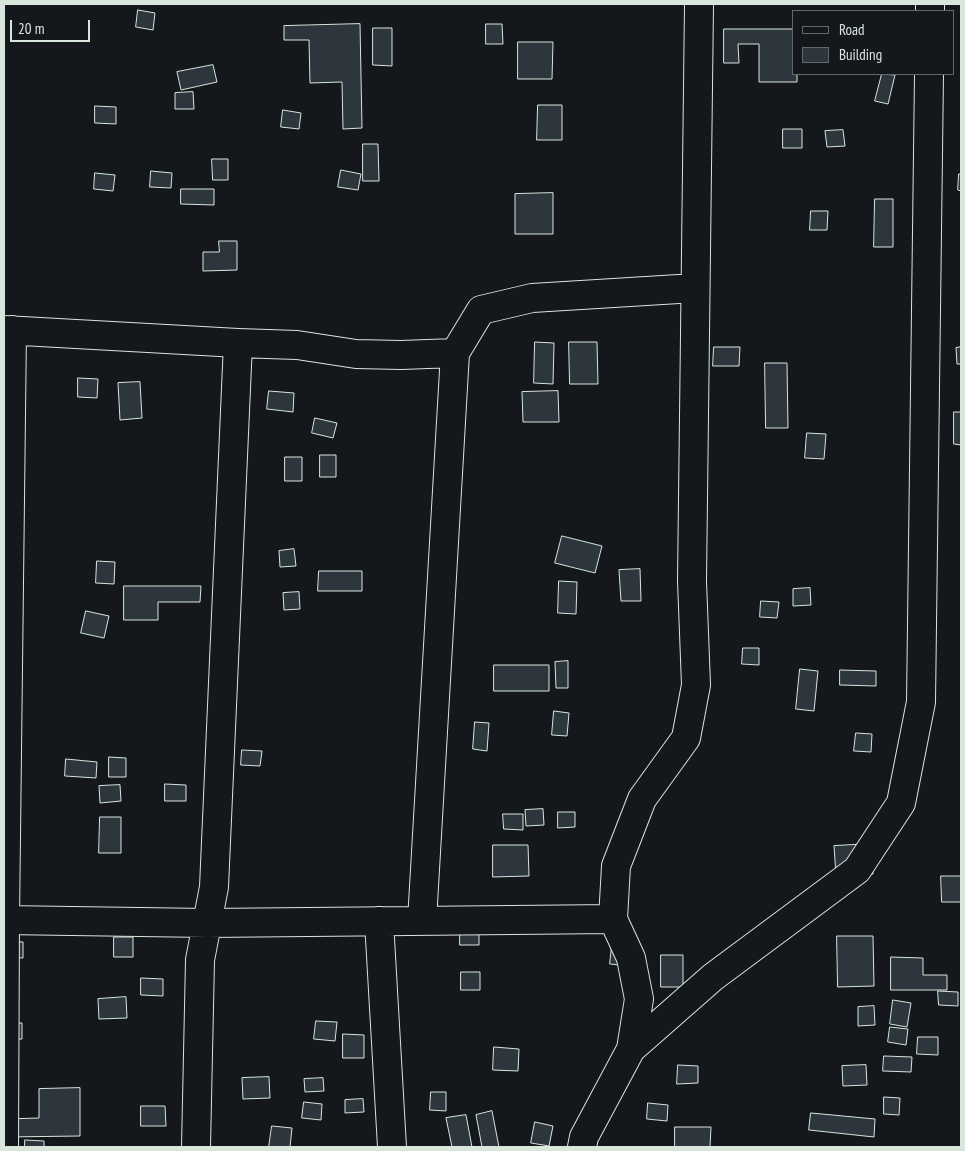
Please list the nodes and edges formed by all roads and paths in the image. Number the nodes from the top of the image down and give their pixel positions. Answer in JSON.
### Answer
{"nodes":[{"id":1,"x":699,"y":4,"type":"edge"},
{"id":2,"x":929,"y":75,"type":"edge"},
{"id":3,"x":695,"y":288,"type":"junction"},
{"id":4,"x":8,"y":330,"type":"edge"},
{"id":5,"x":238,"y":343,"type":"junction"},
{"id":6,"x":455,"y":353,"type":"junction"},
{"id":7,"x":613,"y":919,"type":"junction"},
{"id":8,"x":4,"y":920,"type":"edge"},
{"id":9,"x":379,"y":921,"type":"junction"},
{"id":10,"x":422,"y":921,"type":"junction"},
{"id":11,"x":207,"y":923,"type":"junction"},
{"id":12,"x":631,"y":1049,"type":"junction"},
{"id":13,"x":4,"y":1147,"type":"edge"},
{"id":14,"x":196,"y":1147,"type":"edge"},
{"id":15,"x":392,"y":1147,"type":"edge"},
{"id":16,"x":582,"y":1147,"type":"edge"}],
"edges":[{"from":1,"to":3,"type":"street"},
{"from":2,"to":12,"type":"street"},
{"from":3,"to":6,"type":"street"},
{"from":3,"to":7,"type":"street"},
{"from":4,"to":5,"type":"street"},
{"from":4,"to":8,"type":"street"},
{"from":5,"to":6,"type":"street"},
{"from":5,"to":11,"type":"street"},
{"from":6,"to":10,"type":"street"},
{"from":7,"to":10,"type":"street"},
{"from":7,"to":12,"type":"street"},
{"from":8,"to":11,"type":"street"},
{"from":8,"to":13,"type":"street"},
{"from":9,"to":10,"type":"street"},
{"from":9,"to":11,"type":"street"},
{"from":9,"to":15,"type":"street"},
{"from":11,"to":14,"type":"street"},
{"from":12,"to":16,"type":"street"}]}
